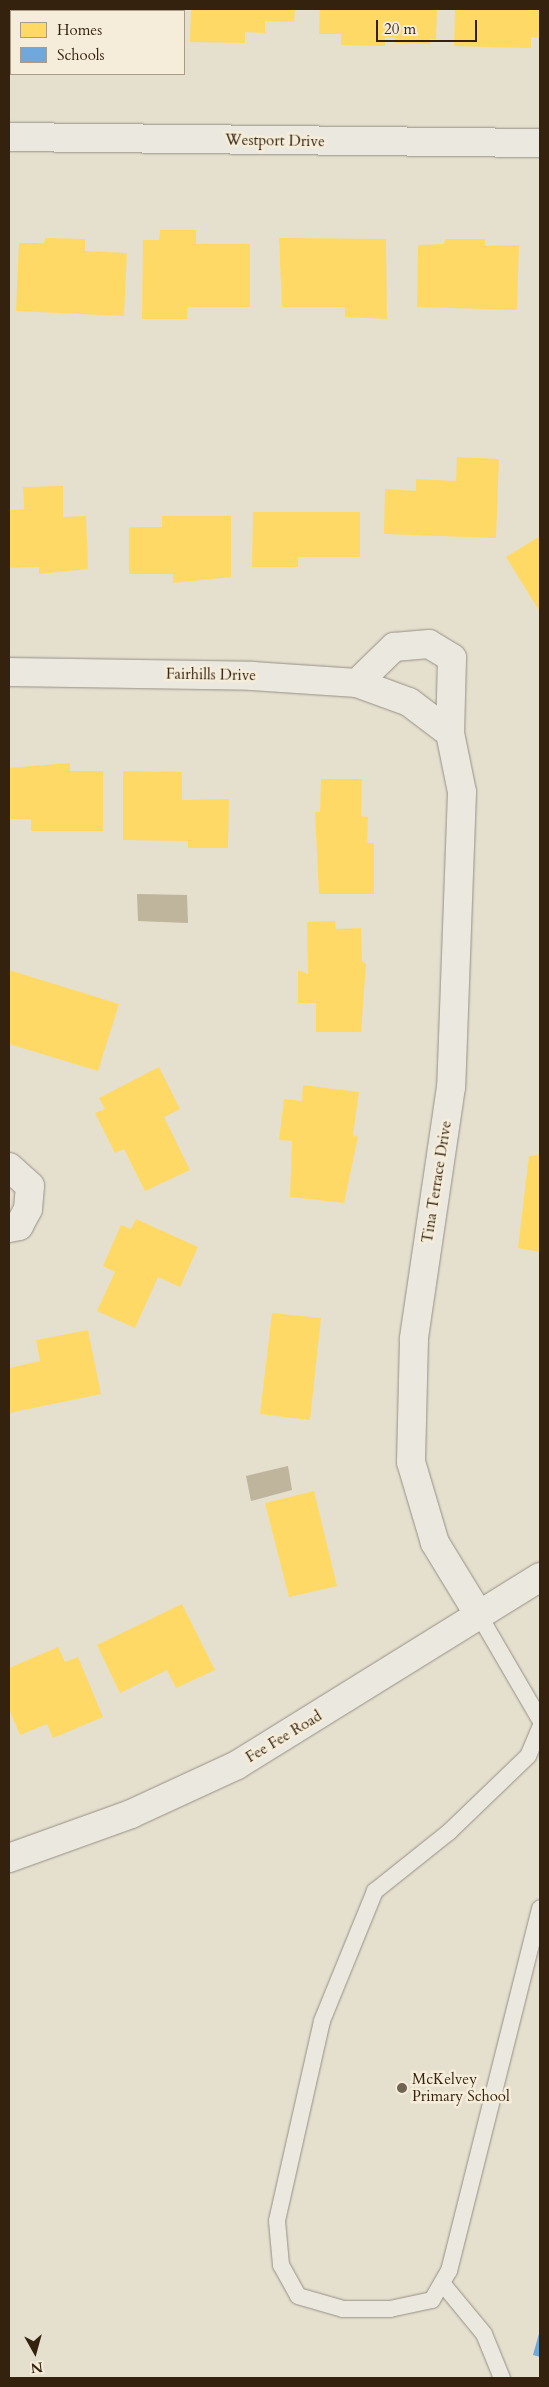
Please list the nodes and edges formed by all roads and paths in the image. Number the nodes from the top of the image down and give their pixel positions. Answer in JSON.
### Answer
{"nodes":[{"id":1,"x":9,"y":137,"type":"edge"},
{"id":2,"x":540,"y":143,"type":"edge"},
{"id":3,"x":9,"y":672,"type":"edge"},
{"id":4,"x":358,"y":683,"type":"junction"},
{"id":5,"x":450,"y":733,"type":"junction"},
{"id":6,"x":9,"y":1167,"type":"edge"},
{"id":7,"x":9,"y":1228,"type":"edge"},
{"id":8,"x":540,"y":1577,"type":"edge"},
{"id":9,"x":479,"y":1615,"type":"junction"},
{"id":10,"x":540,"y":1720,"type":"edge"},
{"id":11,"x":540,"y":1728,"type":"edge"},
{"id":12,"x":9,"y":1858,"type":"edge"},
{"id":13,"x":540,"y":1908,"type":"edge"},
{"id":14,"x":536,"y":1943,"type":"edge"},
{"id":15,"x":442,"y":2283,"type":"junction"},
{"id":16,"x":502,"y":2378,"type":"edge"}],
"edges":[{"from":1,"to":2,"type":"street","name":"Westport Drive"},
{"from":3,"to":4,"type":"street","name":"Fairhills Drive"},
{"from":4,"to":5,"type":"street","name":"Fairhills Drive"},
{"from":4,"to":5,"type":"street","name":"Tina Terrace Drive"},
{"from":5,"to":9,"type":"street","name":"Tina Terrace Drive"},
{"from":6,"to":7,"type":"street"},
{"from":8,"to":9,"type":"street","name":"Fee Fee Road"},
{"from":9,"to":10,"type":"lane"},
{"from":9,"to":12,"type":"street","name":"Fee Fee Road"},
{"from":11,"to":15,"type":"lane"},
{"from":13,"to":14,"type":"lane"},
{"from":14,"to":15,"type":"lane"},
{"from":15,"to":16,"type":"lane"}]}
